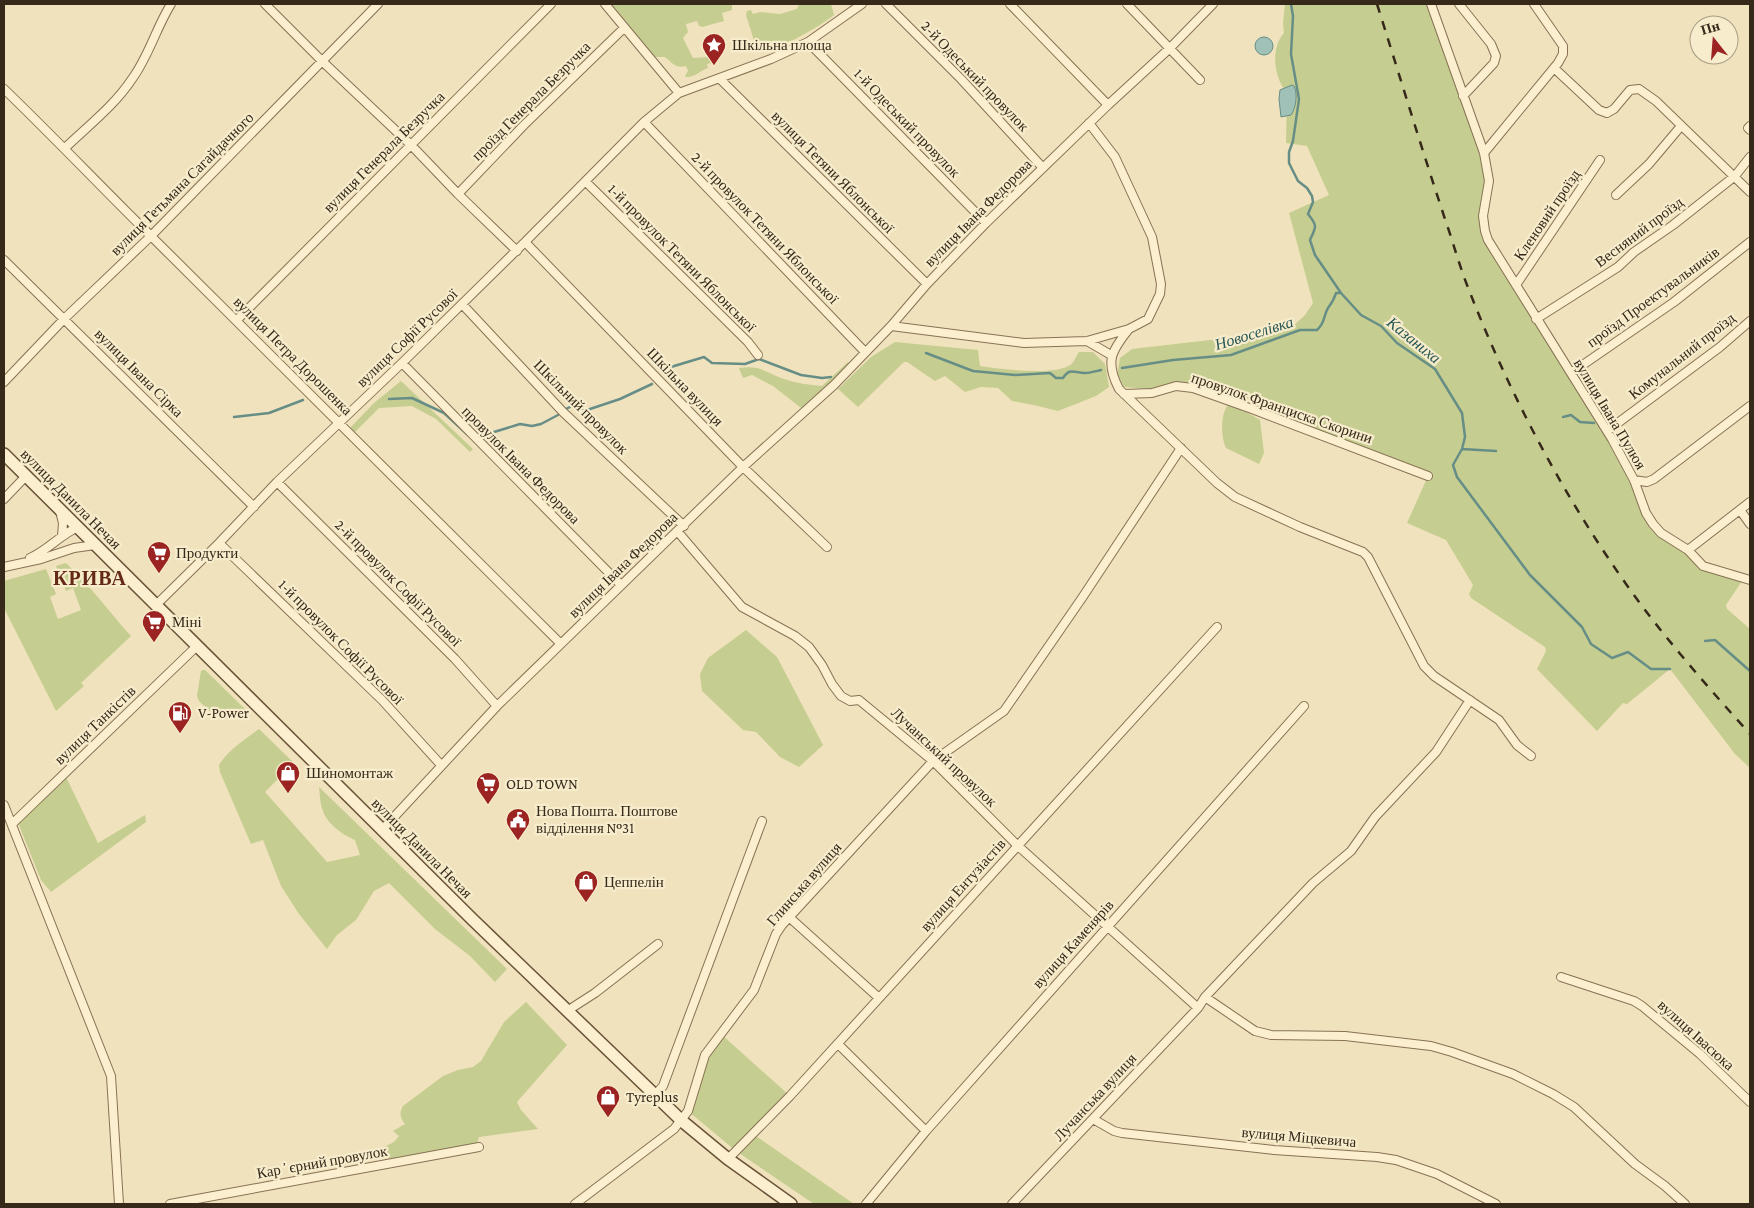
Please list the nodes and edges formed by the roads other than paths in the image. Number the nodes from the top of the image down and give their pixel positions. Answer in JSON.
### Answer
{"nodes":[{"id":1,"x":170,"y":4,"type":"edge"},
{"id":2,"x":265,"y":4,"type":"edge"},
{"id":3,"x":378,"y":4,"type":"edge"},
{"id":4,"x":551,"y":4,"type":"edge"},
{"id":5,"x":606,"y":4,"type":"edge"},
{"id":6,"x":862,"y":4,"type":"edge"},
{"id":7,"x":886,"y":4,"type":"edge"},
{"id":8,"x":1010,"y":4,"type":"edge"},
{"id":9,"x":1127,"y":4,"type":"edge"},
{"id":10,"x":1213,"y":4,"type":"edge"},
{"id":11,"x":1430,"y":4,"type":"edge"},
{"id":12,"x":1460,"y":4,"type":"edge"},
{"id":13,"x":1534,"y":4,"type":"edge"},
{"id":14,"x":624,"y":28,"type":"junction"},
{"id":15,"x":808,"y":42,"type":"junction"},
{"id":16,"x":1170,"y":48,"type":"junction"},
{"id":17,"x":323,"y":62,"type":"junction"},
{"id":18,"x":1554,"y":68,"type":"junction"},
{"id":19,"x":720,"y":79,"type":"junction"},
{"id":20,"x":1200,"y":80,"type":"dead end"},
{"id":21,"x":4,"y":89,"type":"edge"},
{"id":22,"x":679,"y":93,"type":"junction"},
{"id":23,"x":1464,"y":96,"type":"junction"},
{"id":24,"x":1108,"y":105,"type":"junction"},
{"id":25,"x":644,"y":122,"type":"junction"},
{"id":26,"x":1089,"y":123,"type":"junction"},
{"id":27,"x":1681,"y":126,"type":"junction"},
{"id":28,"x":1750,"y":126,"type":"edge"},
{"id":29,"x":1750,"y":130,"type":"edge"},
{"id":30,"x":410,"y":145,"type":"junction"},
{"id":31,"x":65,"y":148,"type":"junction"},
{"id":32,"x":1484,"y":153,"type":"junction"},
{"id":33,"x":1750,"y":157,"type":"edge"},
{"id":34,"x":1600,"y":160,"type":"dead end"},
{"id":35,"x":1043,"y":168,"type":"junction"},
{"id":36,"x":1735,"y":176,"type":"junction"},
{"id":37,"x":586,"y":182,"type":"junction"},
{"id":38,"x":1750,"y":192,"type":"edge"},
{"id":39,"x":458,"y":194,"type":"junction"},
{"id":40,"x":1616,"y":195,"type":"dead end"},
{"id":41,"x":986,"y":223,"type":"junction"},
{"id":42,"x":150,"y":236,"type":"junction"},
{"id":43,"x":525,"y":242,"type":"junction"},
{"id":44,"x":1750,"y":242,"type":"edge"},
{"id":45,"x":516,"y":251,"type":"junction"},
{"id":46,"x":4,"y":260,"type":"edge"},
{"id":47,"x":927,"y":284,"type":"junction"},
{"id":48,"x":1516,"y":286,"type":"junction"},
{"id":49,"x":462,"y":304,"type":"junction"},
{"id":50,"x":64,"y":319,"type":"junction"},
{"id":51,"x":1536,"y":319,"type":"junction"},
{"id":52,"x":237,"y":320,"type":"junction"},
{"id":53,"x":1750,"y":321,"type":"edge"},
{"id":54,"x":891,"y":326,"type":"junction"},
{"id":55,"x":1129,"y":329,"type":"junction"},
{"id":56,"x":1087,"y":341,"type":"junction"},
{"id":57,"x":865,"y":352,"type":"junction"},
{"id":58,"x":1111,"y":355,"type":"junction"},
{"id":59,"x":758,"y":356,"type":"dead end"},
{"id":60,"x":402,"y":363,"type":"junction"},
{"id":61,"x":1571,"y":373,"type":"junction"},
{"id":62,"x":4,"y":382,"type":"edge"},
{"id":63,"x":1124,"y":394,"type":"junction"},
{"id":64,"x":1750,"y":406,"type":"edge"},
{"id":65,"x":340,"y":422,"type":"junction"},
{"id":66,"x":1607,"y":431,"type":"junction"},
{"id":67,"x":1181,"y":448,"type":"junction"},
{"id":68,"x":4,"y":454,"type":"edge"},
{"id":69,"x":744,"y":467,"type":"junction"},
{"id":70,"x":26,"y":476,"type":"junction"},
{"id":71,"x":1428,"y":476,"type":"dead end"},
{"id":72,"x":1634,"y":480,"type":"junction"},
{"id":73,"x":277,"y":482,"type":"junction"},
{"id":74,"x":4,"y":498,"type":"edge"},
{"id":75,"x":1750,"y":502,"type":"edge"},
{"id":76,"x":254,"y":507,"type":"junction"},
{"id":77,"x":59,"y":509,"type":"junction"},
{"id":78,"x":1740,"y":510,"type":"junction"},
{"id":79,"x":1750,"y":524,"type":"edge"},
{"id":80,"x":79,"y":529,"type":"junction"},
{"id":81,"x":681,"y":529,"type":"junction"},
{"id":82,"x":62,"y":536,"type":"junction"},
{"id":83,"x":219,"y":543,"type":"junction"},
{"id":84,"x":95,"y":545,"type":"junction"},
{"id":85,"x":74,"y":548,"type":"junction"},
{"id":86,"x":827,"y":548,"type":"dead end"},
{"id":87,"x":1688,"y":550,"type":"junction"},
{"id":88,"x":16,"y":564,"type":"junction"},
{"id":89,"x":4,"y":567,"type":"edge"},
{"id":90,"x":1750,"y":580,"type":"edge"},
{"id":91,"x":621,"y":585,"type":"junction"},
{"id":92,"x":156,"y":605,"type":"junction"},
{"id":93,"x":1217,"y":627,"type":"dead end"},
{"id":94,"x":561,"y":644,"type":"junction"},
{"id":95,"x":197,"y":646,"type":"junction"},
{"id":96,"x":1470,"y":700,"type":"junction"},
{"id":97,"x":497,"y":706,"type":"junction"},
{"id":98,"x":1304,"y":706,"type":"dead end"},
{"id":99,"x":1531,"y":756,"type":"dead end"},
{"id":100,"x":933,"y":762,"type":"junction"},
{"id":101,"x":441,"y":765,"type":"junction"},
{"id":102,"x":4,"y":804,"type":"edge"},
{"id":103,"x":762,"y":821,"type":"dead end"},
{"id":104,"x":12,"y":824,"type":"junction"},
{"id":105,"x":382,"y":830,"type":"junction"},
{"id":106,"x":1017,"y":845,"type":"junction"},
{"id":107,"x":789,"y":917,"type":"junction"},
{"id":108,"x":1108,"y":925,"type":"junction"},
{"id":109,"x":658,"y":944,"type":"dead end"},
{"id":110,"x":1561,"y":977,"type":"dead end"},
{"id":111,"x":1206,"y":997,"type":"junction"},
{"id":112,"x":879,"y":998,"type":"junction"},
{"id":113,"x":1198,"y":1008,"type":"junction"},
{"id":114,"x":567,"y":1011,"type":"junction"},
{"id":115,"x":838,"y":1044,"type":"junction"},
{"id":116,"x":655,"y":1095,"type":"junction"},
{"id":117,"x":1750,"y":1102,"type":"edge"},
{"id":118,"x":1093,"y":1119,"type":"junction"},
{"id":119,"x":682,"y":1121,"type":"junction"},
{"id":120,"x":926,"y":1130,"type":"junction"},
{"id":121,"x":478,"y":1147,"type":"dead end"},
{"id":122,"x":728,"y":1159,"type":"junction"},
{"id":123,"x":119,"y":1204,"type":"edge"},
{"id":124,"x":170,"y":1204,"type":"edge"},
{"id":125,"x":575,"y":1204,"type":"edge"},
{"id":126,"x":791,"y":1204,"type":"edge"},
{"id":127,"x":866,"y":1204,"type":"edge"},
{"id":128,"x":1012,"y":1204,"type":"edge"},
{"id":129,"x":1496,"y":1204,"type":"edge"},
{"id":130,"x":1685,"y":1204,"type":"edge"}],
"edges":[{"from":1,"to":31,"type":"street"},
{"from":2,"to":17,"type":"street"},
{"from":3,"to":17,"type":"street","name":"вулиця Гетьмана Сагайдачного"},
{"from":4,"to":30,"type":"street","name":"вулиця Генерала Безручка"},
{"from":5,"to":14,"type":"street"},
{"from":6,"to":15,"type":"street"},
{"from":7,"to":35,"type":"street","name":"2-й Одеський провулок"},
{"from":8,"to":24,"type":"street"},
{"from":9,"to":16,"type":"street"},
{"from":10,"to":16,"type":"street","name":"вулиця Івана Федорова"},
{"from":11,"to":23,"type":"street","name":"вулиця Івана Пулюя"},
{"from":12,"to":23,"type":"street"},
{"from":13,"to":18,"type":"street"},
{"from":14,"to":22,"type":"street"},
{"from":14,"to":39,"type":"street","name":"проїзд Генерала Безручка"},
{"from":15,"to":19,"type":"street"},
{"from":15,"to":41,"type":"street","name":"1-й Одеський провулок"},
{"from":16,"to":20,"type":"street"},
{"from":16,"to":24,"type":"street","name":"вулиця Івана Федорова"},
{"from":17,"to":30,"type":"street"},
{"from":17,"to":42,"type":"street","name":"вулиця Гетьмана Сагайдачного"},
{"from":18,"to":27,"type":"street"},
{"from":18,"to":32,"type":"street"},
{"from":19,"to":22,"type":"street"},
{"from":19,"to":47,"type":"street","name":"вулиця Тетяни Яблонської"},
{"from":21,"to":31,"type":"street","name":"вулиця Петра Дорошенка"},
{"from":22,"to":25,"type":"street","name":"вулиця Софії Русової"},
{"from":23,"to":32,"type":"street","name":"вулиця Івана Пулюя"},
{"from":24,"to":26,"type":"street","name":"вулиця Івана Федорова"},
{"from":25,"to":37,"type":"street","name":"вулиця Софії Русової"},
{"from":25,"to":57,"type":"street","name":"2-й провулок Тетяни Яблонської"},
{"from":26,"to":35,"type":"street","name":"вулиця Івана Федорова"},
{"from":26,"to":55,"type":"street"},
{"from":27,"to":36,"type":"street"},
{"from":27,"to":40,"type":"street"},
{"from":28,"to":29,"type":"street"},
{"from":30,"to":39,"type":"street"},
{"from":30,"to":52,"type":"street","name":"вулиця Генерала Безручка"},
{"from":31,"to":42,"type":"street","name":"вулиця Петра Дорошенка"},
{"from":32,"to":48,"type":"street","name":"вулиця Івана Пулюя"},
{"from":33,"to":36,"type":"street","name":"Весняний проїзд"},
{"from":34,"to":48,"type":"street","name":"Кленовий проїзд"},
{"from":35,"to":41,"type":"street","name":"вулиця Івана Федорова"},
{"from":36,"to":38,"type":"street"},
{"from":36,"to":51,"type":"street","name":"Весняний проїзд"},
{"from":37,"to":43,"type":"street","name":"вулиця Софії Русової"},
{"from":37,"to":59,"type":"street","name":"1-й провулок Тетяни Яблонської"},
{"from":39,"to":45,"type":"street"},
{"from":41,"to":47,"type":"street","name":"вулиця Івана Федорова"},
{"from":42,"to":50,"type":"street","name":"вулиця Гетьмана Сагайдачного"},
{"from":42,"to":52,"type":"street","name":"вулиця Петра Дорошенка"},
{"from":43,"to":45,"type":"street","name":"вулиця Софії Русової"},
{"from":43,"to":69,"type":"street","name":"Шкільна вулиця"},
{"from":44,"to":61,"type":"street","name":"проїзд Проектувальників"},
{"from":45,"to":49,"type":"street","name":"вулиця Софії Русової"},
{"from":46,"to":50,"type":"street","name":"вулиця Івана Сірка"},
{"from":47,"to":54,"type":"street","name":"вулиця Івана Федорова"},
{"from":48,"to":51,"type":"street","name":"вулиця Івана Пулюя"},
{"from":49,"to":60,"type":"street","name":"вулиця Софії Русової"},
{"from":49,"to":81,"type":"street","name":"Шкільний провулок"},
{"from":50,"to":62,"type":"street","name":"вулиця Гетьмана Сагайдачного"},
{"from":50,"to":76,"type":"street","name":"вулиця Івана Сірка"},
{"from":51,"to":61,"type":"street","name":"вулиця Івана Пулюя"},
{"from":52,"to":65,"type":"street","name":"вулиця Петра Дорошенка"},
{"from":53,"to":66,"type":"street","name":"Комунальний проїзд"},
{"from":54,"to":56,"type":"street"},
{"from":54,"to":57,"type":"street","name":"вулиця Івана Федорова"},
{"from":55,"to":56,"type":"street"},
{"from":55,"to":58,"type":"street"},
{"from":56,"to":58,"type":"street"},
{"from":57,"to":69,"type":"street","name":"вулиця Івана Федорова"},
{"from":58,"to":63,"type":"street"},
{"from":60,"to":65,"type":"street","name":"вулиця Софії Русової"},
{"from":60,"to":91,"type":"street","name":"провулок Івана Федорова"},
{"from":61,"to":66,"type":"street","name":"вулиця Івана Пулюя"},
{"from":63,"to":67,"type":"street"},
{"from":63,"to":71,"type":"street","name":"провулок Франциска Скорини"},
{"from":64,"to":72,"type":"street"},
{"from":65,"to":73,"type":"street","name":"вулиця Софії Русової"},
{"from":65,"to":94,"type":"street","name":"вулиця Петра Дорошенка"},
{"from":66,"to":72,"type":"street","name":"вулиця Івана Пулюя"},
{"from":67,"to":96,"type":"street"},
{"from":67,"to":100,"type":"street","name":"Глинська вулиця"},
{"from":68,"to":70,"type":"main road","name":"вулиця Данила Нечая"},
{"from":69,"to":81,"type":"street","name":"вулиця Івана Федорова"},
{"from":69,"to":86,"type":"street","name":"Шкільна вулиця"},
{"from":70,"to":74,"type":"street"},
{"from":70,"to":77,"type":"main road","name":"вулиця Данила Нечая"},
{"from":72,"to":87,"type":"street","name":"вулиця Івана Пулюя"},
{"from":73,"to":76,"type":"street","name":"вулиця Софії Русової"},
{"from":73,"to":97,"type":"street","name":"2-й провулок Софії Русової"},
{"from":75,"to":78,"type":"street"},
{"from":76,"to":83,"type":"street","name":"вулиця Софії Русової"},
{"from":77,"to":80,"type":"main road","name":"вулиця Данила Нечая"},
{"from":77,"to":82,"type":"street"},
{"from":78,"to":79,"type":"street"},
{"from":78,"to":87,"type":"street"},
{"from":80,"to":82,"type":"street"},
{"from":80,"to":84,"type":"main road","name":"вулиця Данила Нечая"},
{"from":80,"to":85,"type":"street"},
{"from":81,"to":91,"type":"street","name":"вулиця Івана Федорова"},
{"from":81,"to":100,"type":"street","name":"Лучанський провулок"},
{"from":82,"to":88,"type":"street"},
{"from":83,"to":92,"type":"street","name":"вулиця Софії Русової"},
{"from":83,"to":101,"type":"street","name":"1-й провулок Софії Русової"},
{"from":84,"to":85,"type":"street"},
{"from":84,"to":92,"type":"main road","name":"вулиця Данила Нечая"},
{"from":85,"to":88,"type":"street"},
{"from":87,"to":90,"type":"street","name":"вулиця Івана Пулюя"},
{"from":88,"to":89,"type":"street"},
{"from":91,"to":94,"type":"street","name":"вулиця Івана Федорова"},
{"from":92,"to":95,"type":"main road","name":"вулиця Данила Нечая"},
{"from":93,"to":106,"type":"street","name":"вулиця Ентузіастів"},
{"from":94,"to":97,"type":"street","name":"вулиця Івана Федорова"},
{"from":95,"to":104,"type":"street","name":"вулиця Танкістів"},
{"from":95,"to":105,"type":"main road","name":"вулиця Данила Нечая"},
{"from":96,"to":99,"type":"street"},
{"from":96,"to":111,"type":"street","name":"Лучанська вулиця"},
{"from":97,"to":101,"type":"street","name":"вулиця Івана Федорова"},
{"from":98,"to":108,"type":"street","name":"вулиця Каменярів"},
{"from":100,"to":106,"type":"street","name":"Лучанський провулок"},
{"from":100,"to":107,"type":"street","name":"Глинська вулиця"},
{"from":101,"to":105,"type":"street","name":"вулиця Івана Федорова"},
{"from":102,"to":104,"type":"street"},
{"from":103,"to":116,"type":"street"},
{"from":104,"to":123,"type":"street"},
{"from":105,"to":114,"type":"main road","name":"вулиця Данила Нечая"},
{"from":106,"to":108,"type":"street","name":"Лучанський провулок"},
{"from":106,"to":112,"type":"street","name":"вулиця Ентузіастів"},
{"from":107,"to":112,"type":"street"},
{"from":107,"to":119,"type":"street","name":"Глинська вулиця"},
{"from":108,"to":113,"type":"street","name":"Лучанський провулок"},
{"from":108,"to":120,"type":"street","name":"вулиця Каменярів"},
{"from":109,"to":114,"type":"street"},
{"from":110,"to":117,"type":"street","name":"вулиця Івасюка"},
{"from":111,"to":113,"type":"street","name":"Лучанська вулиця"},
{"from":111,"to":130,"type":"street"},
{"from":112,"to":115,"type":"street","name":"вулиця Ентузіастів"},
{"from":113,"to":118,"type":"street","name":"Лучанська вулиця"},
{"from":114,"to":116,"type":"main road","name":"вулиця Данила Нечая"},
{"from":115,"to":120,"type":"street"},
{"from":115,"to":122,"type":"street","name":"вулиця Ентузіастів"},
{"from":116,"to":119,"type":"main road","name":"вулиця Данила Нечая"},
{"from":118,"to":128,"type":"street","name":"Лучанська вулиця"},
{"from":118,"to":129,"type":"street","name":"вулиця Міцкевича"},
{"from":119,"to":122,"type":"main road","name":"вулиця Данила Нечая"},
{"from":119,"to":125,"type":"street"},
{"from":120,"to":127,"type":"street","name":"вулиця Каменярів"},
{"from":121,"to":124,"type":"street","name":"Карʼєрний провулок"},
{"from":122,"to":126,"type":"main road","name":"вулиця Данила Нечая"}]}
